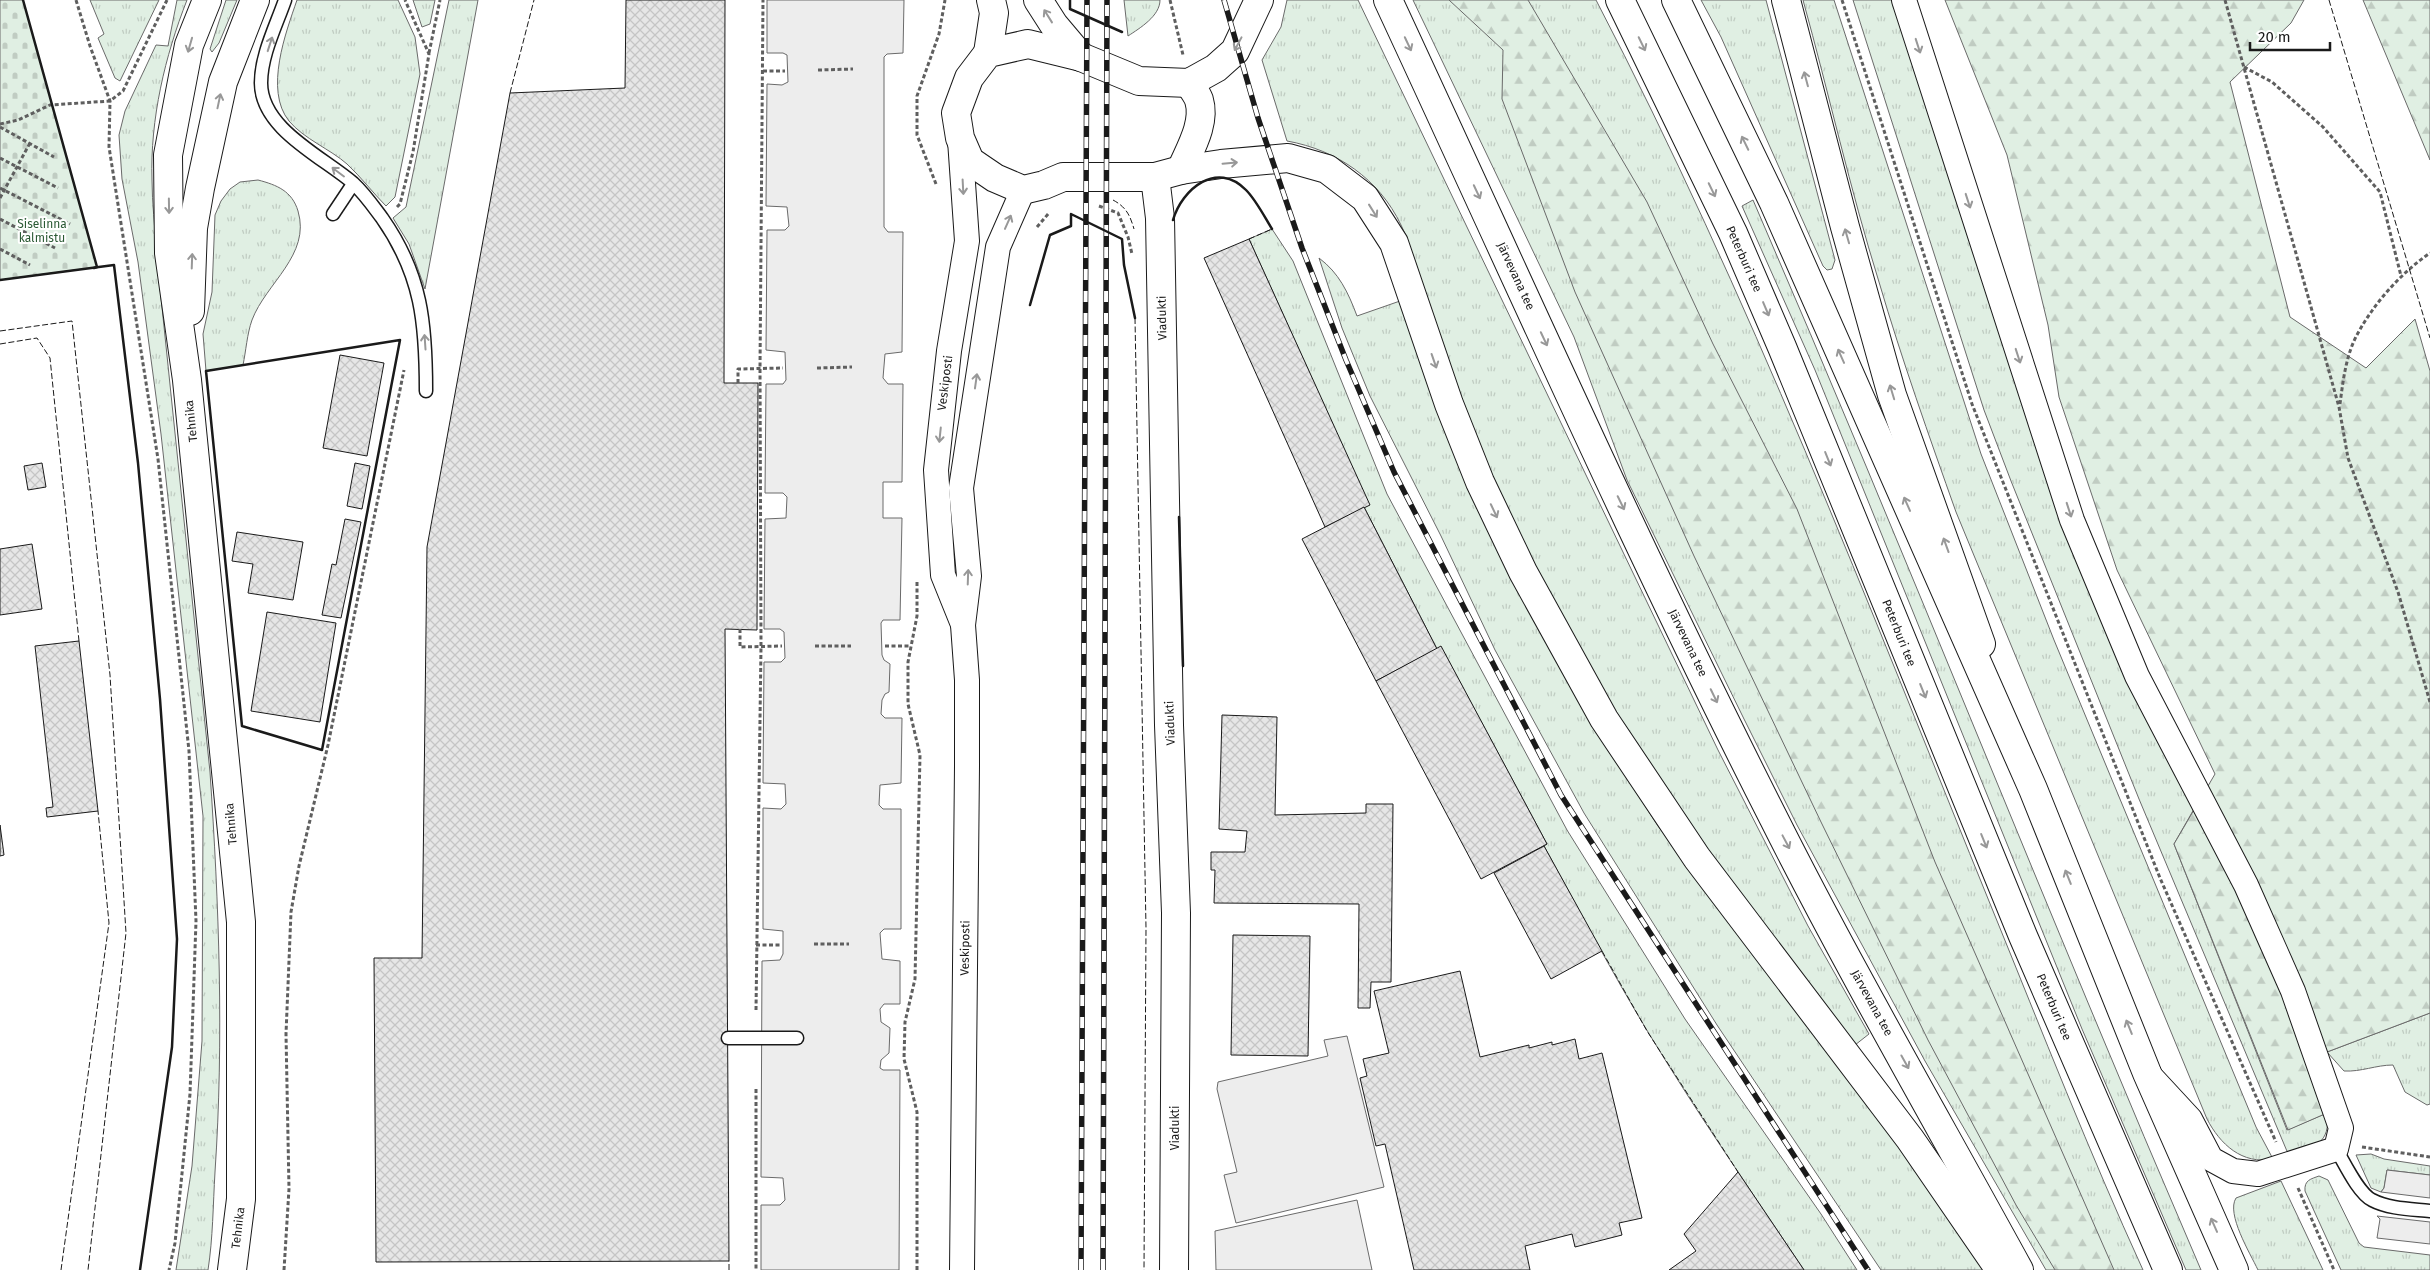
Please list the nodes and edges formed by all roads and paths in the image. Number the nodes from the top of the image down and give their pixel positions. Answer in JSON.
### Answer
{"nodes":[{"id":1,"x":76,"y":0,"type":"edge"},
{"id":2,"x":167,"y":0,"type":"edge"},
{"id":3,"x":207,"y":0,"type":"edge"},
{"id":4,"x":255,"y":0,"type":"edge"},
{"id":5,"x":285,"y":0,"type":"edge"},
{"id":6,"x":405,"y":0,"type":"edge"},
{"id":7,"x":440,"y":0,"type":"edge"},
{"id":8,"x":763,"y":0,"type":"edge"},
{"id":9,"x":991,"y":0,"type":"edge"},
{"id":10,"x":1038,"y":0,"type":"edge"},
{"id":11,"x":1170,"y":0,"type":"edge"},
{"id":12,"x":1259,"y":0,"type":"edge"},
{"id":13,"x":1388,"y":0,"type":"edge"},
{"id":14,"x":1620,"y":0,"type":"edge"},
{"id":15,"x":1676,"y":0,"type":"edge"},
{"id":16,"x":1786,"y":0,"type":"edge"},
{"id":17,"x":1842,"y":0,"type":"edge"},
{"id":18,"x":1904,"y":0,"type":"edge"},
{"id":19,"x":2225,"y":0,"type":"edge"},
{"id":20,"x":429,"y":54,"type":"junction"},
{"id":21,"x":988,"y":54,"type":"junction"},
{"id":22,"x":1081,"y":58,"type":"junction"},
{"id":23,"x":2244,"y":67,"type":"junction"},
{"id":24,"x":784,"y":70,"type":"dead end"},
{"id":25,"x":818,"y":70,"type":"dead end"},
{"id":26,"x":853,"y":70,"type":"dead end"},
{"id":27,"x":763,"y":71,"type":"junction"},
{"id":28,"x":1189,"y":83,"type":"junction"},
{"id":29,"x":110,"y":101,"type":"junction"},
{"id":30,"x":0,"y":126,"type":"edge"},
{"id":31,"x":960,"y":138,"type":"junction"},
{"id":32,"x":30,"y":144,"type":"junction"},
{"id":33,"x":54,"y":157,"type":"dead end"},
{"id":34,"x":0,"y":158,"type":"edge"},
{"id":35,"x":17,"y":167,"type":"junction"},
{"id":36,"x":1182,"y":170,"type":"junction"},
{"id":37,"x":1155,"y":177,"type":"junction"},
{"id":38,"x":353,"y":184,"type":"junction"},
{"id":39,"x":58,"y":188,"type":"dead end"},
{"id":40,"x":2,"y":189,"type":"edge"},
{"id":41,"x":1023,"y":190,"type":"junction"},
{"id":42,"x":0,"y":198,"type":"edge"},
{"id":43,"x":1091,"y":206,"type":"dead end"},
{"id":44,"x":395,"y":208,"type":"dead end"},
{"id":45,"x":1055,"y":211,"type":"dead end"},
{"id":46,"x":333,"y":214,"type":"dead end"},
{"id":47,"x":0,"y":219,"type":"edge"},
{"id":48,"x":70,"y":224,"type":"dead end"},
{"id":49,"x":1031,"y":234,"type":"dead end"},
{"id":50,"x":55,"y":248,"type":"dead end"},
{"id":51,"x":0,"y":249,"type":"edge"},
{"id":52,"x":2430,"y":254,"type":"edge"},
{"id":53,"x":1134,"y":263,"type":"dead end"},
{"id":54,"x":30,"y":265,"type":"dead end"},
{"id":55,"x":2401,"y":276,"type":"junction"},
{"id":56,"x":405,"y":364,"type":"dead end"},
{"id":57,"x":852,"y":367,"type":"dead end"},
{"id":58,"x":760,"y":368,"type":"junction"},
{"id":59,"x":783,"y":368,"type":"dead end"},
{"id":60,"x":817,"y":368,"type":"dead end"},
{"id":61,"x":187,"y":380,"type":"junction"},
{"id":62,"x":738,"y":383,"type":"dead end"},
{"id":63,"x":426,"y":391,"type":"dead end"},
{"id":64,"x":2339,"y":407,"type":"junction"},
{"id":65,"x":963,"y":626,"type":"junction"},
{"id":66,"x":740,"y":629,"type":"dead end"},
{"id":67,"x":782,"y":646,"type":"dead end"},
{"id":68,"x":815,"y":646,"type":"dead end"},
{"id":69,"x":851,"y":646,"type":"dead end"},
{"id":70,"x":885,"y":646,"type":"dead end"},
{"id":71,"x":910,"y":646,"type":"dead end"},
{"id":72,"x":761,"y":647,"type":"junction"},
{"id":73,"x":908,"y":662,"type":"dead end"},
{"id":74,"x":2430,"y":702,"type":"edge"},
{"id":75,"x":2033,"y":789,"type":"junction"},
{"id":76,"x":814,"y":944,"type":"dead end"},
{"id":77,"x":849,"y":944,"type":"dead end"},
{"id":78,"x":756,"y":945,"type":"junction"},
{"id":79,"x":780,"y":945,"type":"dead end"},
{"id":80,"x":756,"y":1010,"type":"dead end"},
{"id":81,"x":728,"y":1038,"type":"dead end"},
{"id":82,"x":797,"y":1038,"type":"dead end"},
{"id":83,"x":2147,"y":1072,"type":"junction"},
{"id":84,"x":756,"y":1089,"type":"dead end"},
{"id":85,"x":2336,"y":1149,"type":"junction"},
{"id":86,"x":2430,"y":1157,"type":"edge"},
{"id":87,"x":2286,"y":1166,"type":"junction"},
{"id":88,"x":2430,"y":1211,"type":"edge"},
{"id":89,"x":169,"y":1270,"type":"edge"},
{"id":90,"x":232,"y":1270,"type":"edge"},
{"id":91,"x":284,"y":1270,"type":"edge"},
{"id":92,"x":756,"y":1270,"type":"edge"},
{"id":93,"x":917,"y":1270,"type":"edge"},
{"id":94,"x":962,"y":1270,"type":"edge"},
{"id":95,"x":1174,"y":1270,"type":"edge"},
{"id":96,"x":2000,"y":1270,"type":"edge"},
{"id":97,"x":2019,"y":1270,"type":"edge"},
{"id":98,"x":2168,"y":1270,"type":"edge"},
{"id":99,"x":2234,"y":1270,"type":"edge"},
{"id":100,"x":2334,"y":1270,"type":"edge"}],
"edges":[{"from":1,"to":29,"type":"path"},
{"from":2,"to":29,"type":"path"},
{"from":3,"to":61,"type":"main road","name":"Tehnika","one_way":true},
{"from":61,"to":4,"type":"main road","name":"Tehnika","one_way":true},
{"from":38,"to":5,"type":"lane","one_way":true},
{"from":6,"to":20,"type":"path"},
{"from":7,"to":20,"type":"path"},
{"from":8,"to":27,"type":"path"},
{"from":9,"to":21,"type":"main road"},
{"from":22,"to":10,"type":"main road","one_way":true},
{"from":11,"to":28,"type":"path"},
{"from":12,"to":28,"type":"main road","one_way":true},
{"from":13,"to":97,"type":"main road","name":"Järvevana tee","one_way":true},
{"from":14,"to":98,"type":"main road","name":"Peterburi tee","one_way":true},
{"from":75,"to":15,"type":"main road","one_way":true},
{"from":75,"to":16,"type":"main road","one_way":true},
{"from":17,"to":87,"type":"path"},
{"from":18,"to":85,"type":"street","one_way":true},
{"from":19,"to":23,"type":"path"},
{"from":20,"to":44,"type":"path"},
{"from":21,"to":22,"type":"main road"},
{"from":21,"to":31,"type":"main road"},
{"from":22,"to":28,"type":"main road"},
{"from":23,"to":55,"type":"path"},
{"from":23,"to":64,"type":"path"},
{"from":24,"to":27,"type":"path"},
{"from":25,"to":26,"type":"path"},
{"from":27,"to":58,"type":"path"},
{"from":28,"to":36,"type":"main road"},
{"from":29,"to":30,"type":"path"},
{"from":29,"to":89,"type":"path"},
{"from":30,"to":32,"type":"path"},
{"from":31,"to":41,"type":"main road"},
{"from":31,"to":65,"type":"street","name":"Veskiposti","one_way":true},
{"from":32,"to":33,"type":"path"},
{"from":32,"to":35,"type":"path"},
{"from":34,"to":35,"type":"path"},
{"from":35,"to":39,"type":"path"},
{"from":35,"to":40,"type":"path"},
{"from":36,"to":37,"type":"main road"},
{"from":36,"to":96,"type":"main road","one_way":true},
{"from":37,"to":41,"type":"main road"},
{"from":37,"to":95,"type":"main road","name":"Viadukti"},
{"from":38,"to":46,"type":"lane"},
{"from":63,"to":38,"type":"lane","one_way":true},
{"from":40,"to":42,"type":"path"},
{"from":40,"to":48,"type":"path"},
{"from":65,"to":41,"type":"street","name":"Veskiposti","one_way":true},
{"from":43,"to":53,"type":"path"},
{"from":45,"to":49,"type":"path"},
{"from":47,"to":50,"type":"path"},
{"from":51,"to":54,"type":"path"},
{"from":52,"to":55,"type":"path"},
{"from":55,"to":64,"type":"path"},
{"from":56,"to":91,"type":"path"},
{"from":57,"to":60,"type":"path"},
{"from":58,"to":59,"type":"path"},
{"from":58,"to":62,"type":"path"},
{"from":58,"to":72,"type":"path"},
{"from":61,"to":90,"type":"main road","name":"Tehnika"},
{"from":64,"to":74,"type":"path"},
{"from":65,"to":94,"type":"street","name":"Veskiposti"},
{"from":66,"to":72,"type":"path"},
{"from":67,"to":72,"type":"path"},
{"from":68,"to":69,"type":"path"},
{"from":70,"to":71,"type":"path"},
{"from":72,"to":78,"type":"path"},
{"from":73,"to":93,"type":"path"},
{"from":83,"to":75,"type":"main road","one_way":true},
{"from":76,"to":77,"type":"path"},
{"from":78,"to":79,"type":"path"},
{"from":78,"to":80,"type":"path"},
{"from":81,"to":82,"type":"lane"},
{"from":83,"to":87,"type":"street"},
{"from":99,"to":83,"type":"main road","one_way":true},
{"from":84,"to":92,"type":"path"},
{"from":85,"to":86,"type":"path"},
{"from":85,"to":87,"type":"street"},
{"from":85,"to":88,"type":"lane"},
{"from":87,"to":100,"type":"path"}]}
